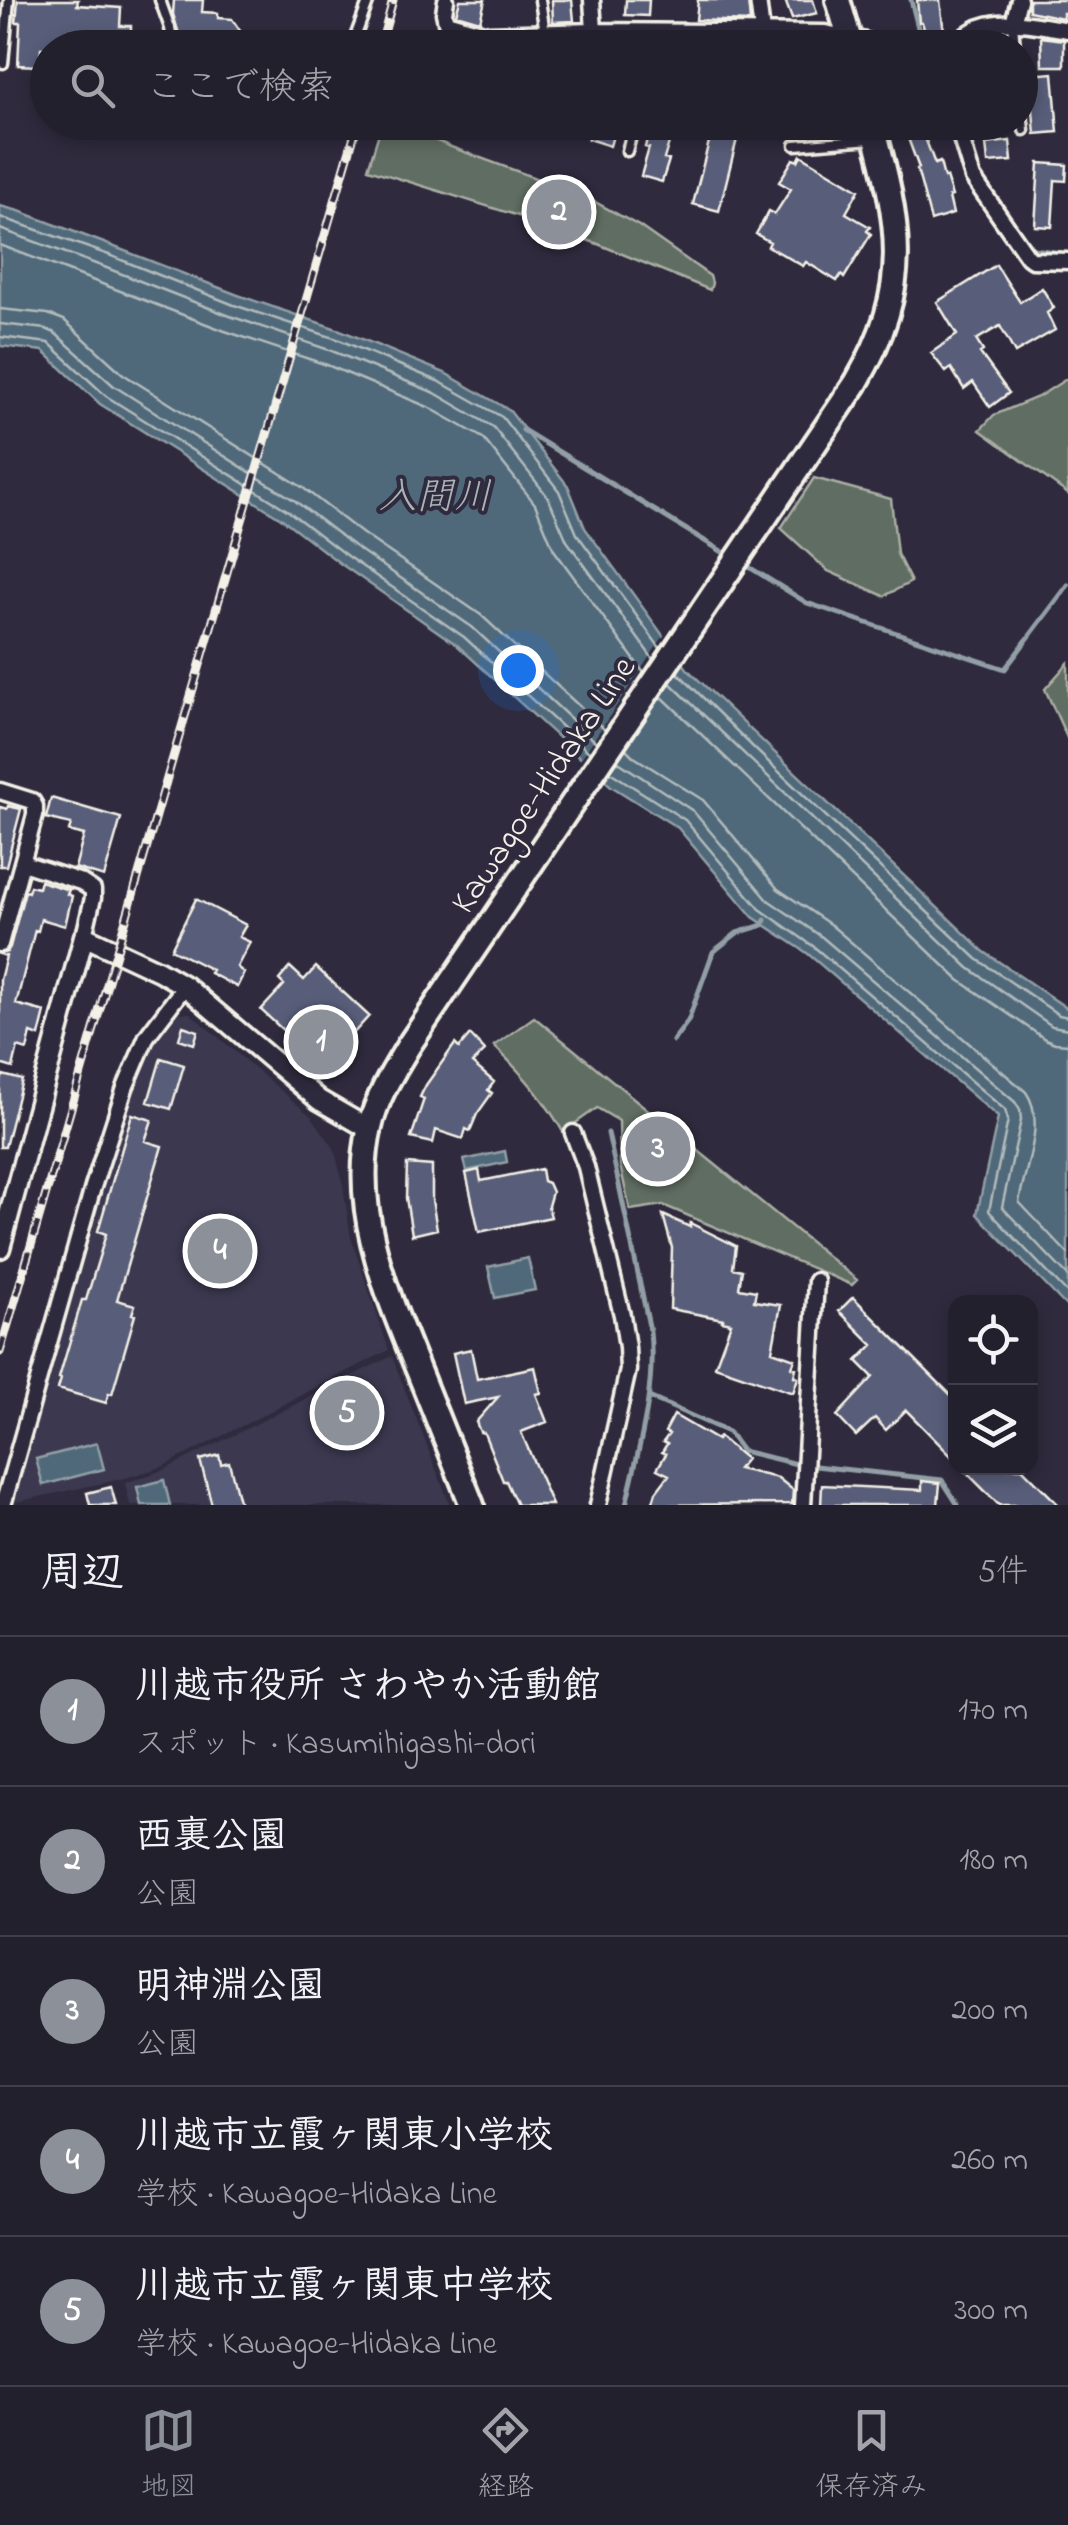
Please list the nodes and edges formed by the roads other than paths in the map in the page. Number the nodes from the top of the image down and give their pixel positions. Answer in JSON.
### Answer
{"nodes":[{"id":1,"x":9,"y":0,"type":"edge"},
{"id":2,"x":160,"y":0,"type":"edge"},
{"id":3,"x":369,"y":0,"type":"edge"},
{"id":4,"x":446,"y":0,"type":"edge"},
{"id":5,"x":540,"y":0,"type":"edge"},
{"id":6,"x":592,"y":0,"type":"edge"},
{"id":7,"x":758,"y":0,"type":"edge"},
{"id":8,"x":838,"y":0,"type":"edge"},
{"id":9,"x":1019,"y":0,"type":"edge"},
{"id":10,"x":1013,"y":24,"type":"junction"},
{"id":11,"x":170,"y":30,"type":"edge"},
{"id":12,"x":358,"y":30,"type":"edge"},
{"id":13,"x":463,"y":30,"type":"edge"},
{"id":14,"x":545,"y":30,"type":"edge"},
{"id":15,"x":594,"y":30,"type":"edge"},
{"id":16,"x":762,"y":30,"type":"edge"},
{"id":17,"x":847,"y":30,"type":"edge"},
{"id":18,"x":974,"y":30,"type":"edge"},
{"id":19,"x":1014,"y":30,"type":"edge"},
{"id":20,"x":1068,"y":30,"type":"edge"},
{"id":21,"x":3,"y":63,"type":"dead end"},
{"id":22,"x":630,"y":140,"type":"edge"},
{"id":23,"x":824,"y":140,"type":"edge"},
{"id":24,"x":876,"y":140,"type":"edge"},
{"id":25,"x":962,"y":140,"type":"edge"},
{"id":26,"x":796,"y":145,"type":"dead end"},
{"id":27,"x":627,"y":151,"type":"dead end"},
{"id":28,"x":1068,"y":261,"type":"edge"},
{"id":29,"x":0,"y":791,"type":"edge"},
{"id":30,"x":20,"y":870,"type":"junction"},
{"id":31,"x":0,"y":872,"type":"edge"},
{"id":32,"x":84,"y":936,"type":"junction"},
{"id":33,"x":0,"y":944,"type":"edge"},
{"id":34,"x":184,"y":986,"type":"junction"},
{"id":35,"x":369,"y":1129,"type":"junction"},
{"id":36,"x":572,"y":1133,"type":"dead end"},
{"id":37,"x":7,"y":1194,"type":"edge"},
{"id":38,"x":0,"y":1248,"type":"edge"},
{"id":39,"x":816,"y":1281,"type":"dead end"},
{"id":40,"x":4,"y":1505,"type":"edge"},
{"id":41,"x":472,"y":1505,"type":"edge"},
{"id":42,"x":598,"y":1505,"type":"edge"},
{"id":43,"x":803,"y":1505,"type":"edge"}],
"edges":[{"from":1,"to":21,"type":"lane"},
{"from":2,"to":11,"type":"lane"},
{"from":3,"to":12,"type":"lane"},
{"from":4,"to":13,"type":"street"},
{"from":5,"to":14,"type":"lane"},
{"from":6,"to":15,"type":"street"},
{"from":7,"to":16,"type":"street"},
{"from":8,"to":17,"type":"main road"},
{"from":9,"to":10,"type":"street"},
{"from":10,"to":18,"type":"street"},
{"from":10,"to":19,"type":"lane"},
{"from":10,"to":20,"type":"street"},
{"from":22,"to":27,"type":"lane"},
{"from":23,"to":26,"type":"lane"},
{"from":24,"to":35,"type":"main road","name":"Kawagoe-Hidaka Line"},
{"from":25,"to":28,"type":"street"},
{"from":29,"to":30,"type":"street"},
{"from":30,"to":31,"type":"street"},
{"from":30,"to":32,"type":"street"},
{"from":30,"to":33,"type":"street"},
{"from":32,"to":34,"type":"street"},
{"from":32,"to":37,"type":"street"},
{"from":34,"to":35,"type":"street"},
{"from":34,"to":40,"type":"street"},
{"from":35,"to":41,"type":"main road","name":"Kawagoe-Hidaka Line"},
{"from":36,"to":42,"type":"street"},
{"from":37,"to":38,"type":"street"},
{"from":39,"to":43,"type":"street"}]}
